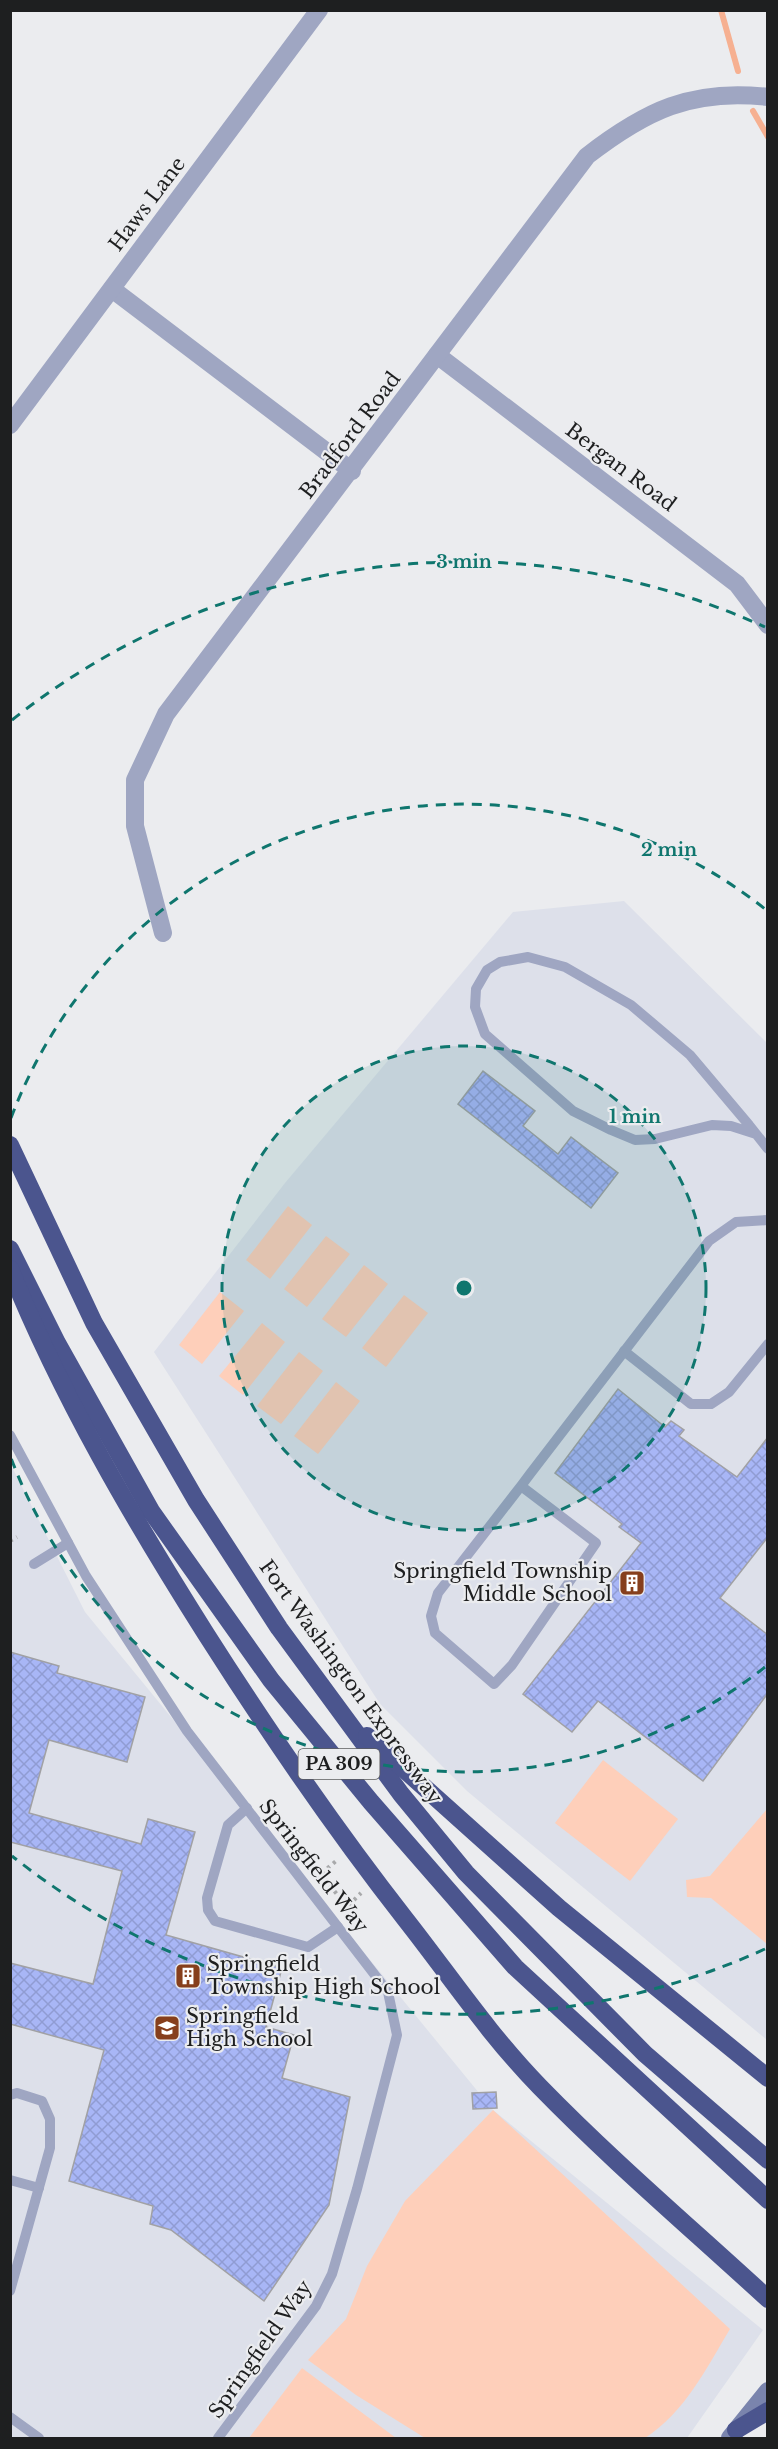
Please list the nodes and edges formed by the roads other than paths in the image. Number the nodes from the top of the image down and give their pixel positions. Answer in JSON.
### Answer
{"nodes":[{"id":1,"x":319,"y":10,"type":"edge"},
{"id":2,"x":768,"y":97,"type":"edge"},
{"id":3,"x":112,"y":289,"type":"junction"},
{"id":4,"x":437,"y":355,"type":"junction"},
{"id":5,"x":10,"y":425,"type":"edge"},
{"id":6,"x":352,"y":471,"type":"junction"},
{"id":7,"x":768,"y":625,"type":"edge"},
{"id":8,"x":164,"y":933,"type":"dead end"},
{"id":9,"x":756,"y":1134,"type":"junction"},
{"id":10,"x":10,"y":1146,"type":"edge"},
{"id":11,"x":768,"y":1149,"type":"edge"},
{"id":12,"x":768,"y":1220,"type":"edge"},
{"id":13,"x":10,"y":1249,"type":"edge"},
{"id":14,"x":10,"y":1269,"type":"edge"},
{"id":15,"x":768,"y":1344,"type":"edge"},
{"id":16,"x":624,"y":1352,"type":"junction"},
{"id":17,"x":10,"y":1435,"type":"edge"},
{"id":18,"x":521,"y":1485,"type":"junction"},
{"id":19,"x":68,"y":1543,"type":"junction"},
{"id":20,"x":34,"y":1564,"type":"dead end"},
{"id":21,"x":339,"y":1710,"type":"junction"},
{"id":22,"x":247,"y":1808,"type":"junction"},
{"id":23,"x":338,"y":1927,"type":"junction"},
{"id":24,"x":768,"y":2078,"type":"edge"},
{"id":25,"x":10,"y":2095,"type":"edge"},
{"id":26,"x":768,"y":2160,"type":"edge"},
{"id":27,"x":10,"y":2180,"type":"edge"},
{"id":28,"x":39,"y":2188,"type":"junction"},
{"id":29,"x":768,"y":2200,"type":"edge"},
{"id":30,"x":10,"y":2291,"type":"edge"},
{"id":31,"x":768,"y":2299,"type":"edge"},
{"id":32,"x":768,"y":2391,"type":"edge"},
{"id":33,"x":768,"y":2411,"type":"edge"},
{"id":34,"x":10,"y":2417,"type":"edge"},
{"id":35,"x":733,"y":2434,"type":"edge"},
{"id":36,"x":39,"y":2439,"type":"edge"},
{"id":37,"x":218,"y":2439,"type":"edge"}],
"edges":[{"from":1,"to":3,"type":"street","name":"Haws Lane"},
{"from":2,"to":4,"type":"street","name":"Bradford Road"},
{"from":3,"to":5,"type":"street","name":"Haws Lane"},
{"from":3,"to":6,"type":"street"},
{"from":4,"to":6,"type":"street","name":"Bradford Road"},
{"from":4,"to":7,"type":"street","name":"Bergan Road"},
{"from":6,"to":8,"type":"street","name":"Bradford Road"},
{"from":9,"to":9,"type":"lane"},
{"from":9,"to":11,"type":"lane"},
{"from":10,"to":21,"type":"highway","name":"Fort Washington Expressway","number":"PA 309"},
{"from":12,"to":16,"type":"lane"},
{"from":13,"to":29,"type":"highway","number":"PA 309"},
{"from":14,"to":31,"type":"highway"},
{"from":15,"to":16,"type":"lane"},
{"from":16,"to":18,"type":"lane"},
{"from":17,"to":19,"type":"lane","name":"Springfield Way"},
{"from":18,"to":18,"type":"lane"},
{"from":19,"to":20,"type":"lane"},
{"from":19,"to":22,"type":"lane","name":"Springfield Way"},
{"from":21,"to":24,"type":"highway"},
{"from":21,"to":26,"type":"highway","name":"Fort Washington Expressway","number":"PA 309"},
{"from":22,"to":23,"type":"lane","name":"Springfield Way"},
{"from":22,"to":23,"type":"lane"},
{"from":23,"to":37,"type":"lane","name":"Springfield Way"},
{"from":25,"to":28,"type":"lane"},
{"from":27,"to":28,"type":"lane"},
{"from":28,"to":30,"type":"lane"},
{"from":32,"to":35,"type":"main road"},
{"from":33,"to":35,"type":"highway"},
{"from":34,"to":36,"type":"lane"}]}
